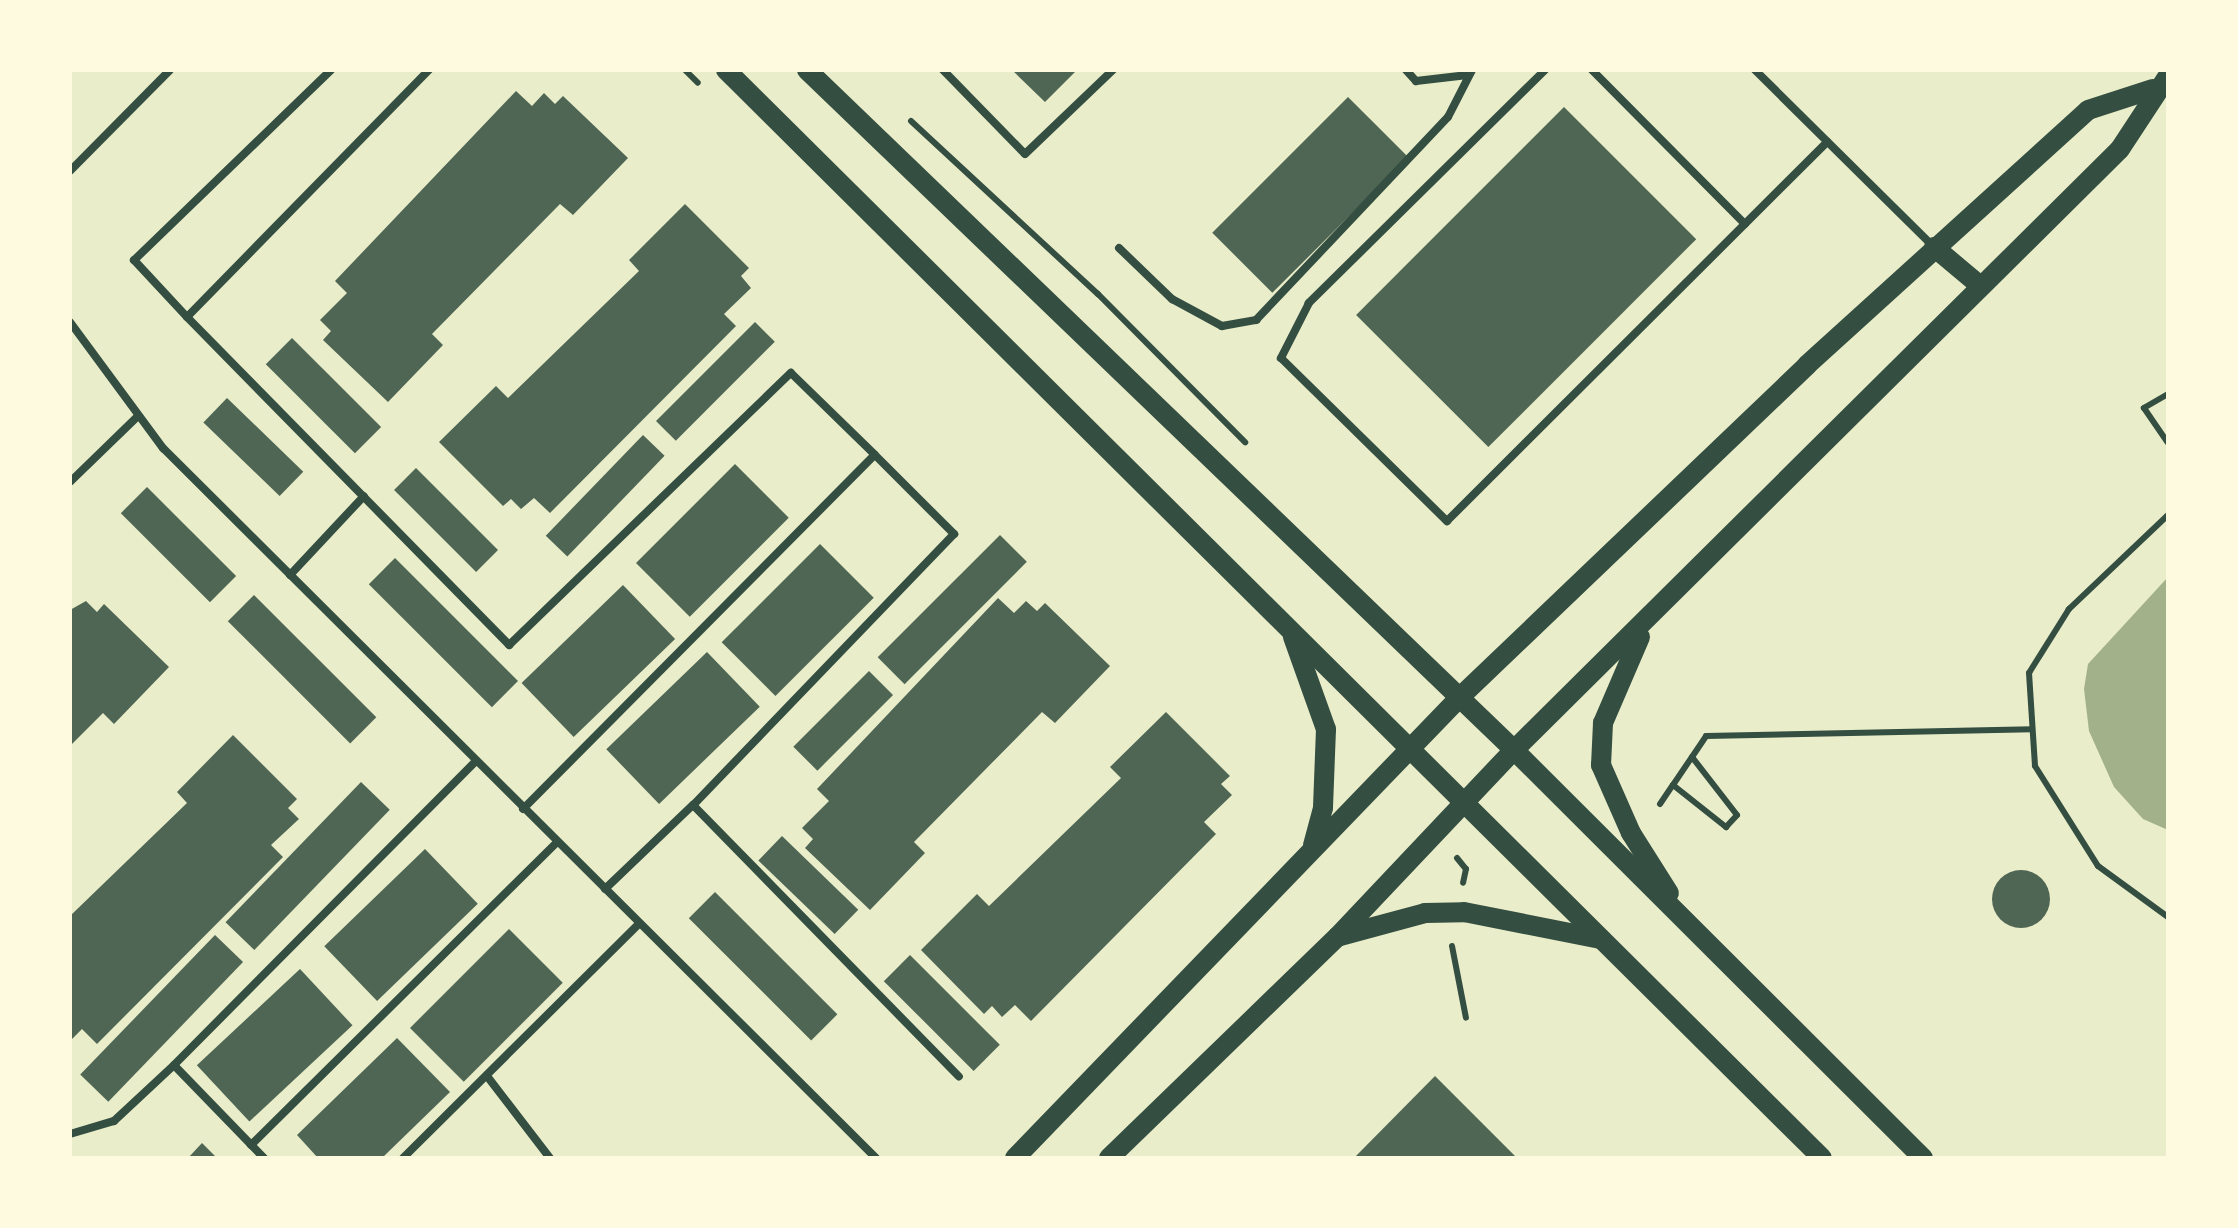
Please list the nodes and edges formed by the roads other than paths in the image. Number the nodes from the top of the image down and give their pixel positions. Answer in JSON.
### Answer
{"nodes":[{"id":1,"x":170,"y":70,"type":"edge"},
{"id":2,"x":331,"y":70,"type":"edge"},
{"id":3,"x":428,"y":70,"type":"edge"},
{"id":4,"x":726,"y":70,"type":"edge"},
{"id":5,"x":807,"y":70,"type":"edge"},
{"id":6,"x":943,"y":70,"type":"edge"},
{"id":7,"x":1114,"y":70,"type":"edge"},
{"id":8,"x":1406,"y":70,"type":"edge"},
{"id":9,"x":1546,"y":70,"type":"edge"},
{"id":10,"x":1592,"y":70,"type":"edge"},
{"id":11,"x":1755,"y":70,"type":"edge"},
{"id":12,"x":1470,"y":72,"type":"edge"},
{"id":13,"x":2161,"y":82,"type":"edge"},
{"id":14,"x":1827,"y":142,"type":"junction"},
{"id":15,"x":70,"y":172,"type":"edge"},
{"id":16,"x":1744,"y":224,"type":"junction"},
{"id":17,"x":1119,"y":248,"type":"dead end"},
{"id":18,"x":1934,"y":248,"type":"junction"},
{"id":19,"x":1978,"y":284,"type":"junction"},
{"id":20,"x":187,"y":317,"type":"junction"},
{"id":21,"x":70,"y":322,"type":"edge"},
{"id":22,"x":136,"y":418,"type":"junction"},
{"id":23,"x":875,"y":456,"type":"junction"},
{"id":24,"x":70,"y":482,"type":"edge"},
{"id":25,"x":364,"y":496,"type":"junction"},
{"id":26,"x":290,"y":575,"type":"junction"},
{"id":27,"x":1648,"y":621,"type":"junction"},
{"id":28,"x":1288,"y":626,"type":"junction"},
{"id":29,"x":1458,"y":698,"type":"junction"},
{"id":30,"x":1409,"y":748,"type":"junction"},
{"id":31,"x":1514,"y":750,"type":"junction"},
{"id":32,"x":476,"y":761,"type":"junction"},
{"id":33,"x":1464,"y":804,"type":"junction"},
{"id":34,"x":693,"y":805,"type":"junction"},
{"id":35,"x":523,"y":809,"type":"junction"},
{"id":36,"x":556,"y":843,"type":"junction"},
{"id":37,"x":1311,"y":852,"type":"junction"},
{"id":38,"x":605,"y":889,"type":"junction"},
{"id":39,"x":639,"y":924,"type":"junction"},
{"id":40,"x":1689,"y":924,"type":"junction"},
{"id":41,"x":1338,"y":936,"type":"junction"},
{"id":42,"x":1602,"y":939,"type":"junction"},
{"id":43,"x":174,"y":1065,"type":"junction"},
{"id":44,"x":487,"y":1076,"type":"junction"},
{"id":45,"x":959,"y":1077,"type":"dead end"},
{"id":46,"x":70,"y":1134,"type":"edge"},
{"id":47,"x":252,"y":1145,"type":"junction"},
{"id":48,"x":264,"y":1158,"type":"edge"},
{"id":49,"x":403,"y":1158,"type":"edge"},
{"id":50,"x":550,"y":1158,"type":"edge"},
{"id":51,"x":876,"y":1158,"type":"edge"},
{"id":52,"x":1015,"y":1158,"type":"edge"},
{"id":53,"x":1109,"y":1158,"type":"edge"},
{"id":54,"x":1822,"y":1158,"type":"edge"},
{"id":55,"x":1923,"y":1158,"type":"edge"}],
"edges":[{"from":1,"to":15,"type":"lane"},
{"from":2,"to":20,"type":"lane"},
{"from":3,"to":20,"type":"lane"},
{"from":4,"to":28,"type":"main road"},
{"from":5,"to":29,"type":"main road"},
{"from":6,"to":7,"type":"lane"},
{"from":8,"to":12,"type":"lane"},
{"from":9,"to":16,"type":"lane"},
{"from":10,"to":16,"type":"lane"},
{"from":11,"to":14,"type":"lane"},
{"from":12,"to":17,"type":"lane"},
{"from":13,"to":18,"type":"main road"},
{"from":13,"to":19,"type":"main road"},
{"from":14,"to":16,"type":"lane"},
{"from":14,"to":18,"type":"lane"},
{"from":18,"to":19,"type":"main road"},
{"from":18,"to":29,"type":"main road"},
{"from":19,"to":27,"type":"main road"},
{"from":20,"to":25,"type":"lane"},
{"from":21,"to":22,"type":"lane"},
{"from":22,"to":24,"type":"lane"},
{"from":22,"to":26,"type":"lane"},
{"from":23,"to":25,"type":"lane"},
{"from":23,"to":34,"type":"lane"},
{"from":23,"to":35,"type":"lane"},
{"from":25,"to":26,"type":"lane"},
{"from":26,"to":32,"type":"lane"},
{"from":27,"to":31,"type":"main road"},
{"from":27,"to":40,"type":"main road"},
{"from":28,"to":30,"type":"main road"},
{"from":28,"to":37,"type":"main road"},
{"from":29,"to":30,"type":"main road"},
{"from":29,"to":31,"type":"main road"},
{"from":30,"to":33,"type":"main road"},
{"from":30,"to":37,"type":"main road"},
{"from":31,"to":33,"type":"main road"},
{"from":31,"to":40,"type":"main road"},
{"from":32,"to":35,"type":"lane"},
{"from":32,"to":43,"type":"lane"},
{"from":33,"to":41,"type":"main road"},
{"from":33,"to":42,"type":"main road"},
{"from":34,"to":38,"type":"lane"},
{"from":34,"to":45,"type":"lane"},
{"from":35,"to":36,"type":"lane"},
{"from":36,"to":38,"type":"lane"},
{"from":36,"to":47,"type":"lane"},
{"from":37,"to":52,"type":"main road"},
{"from":38,"to":39,"type":"lane"},
{"from":39,"to":44,"type":"lane"},
{"from":39,"to":51,"type":"lane"},
{"from":40,"to":55,"type":"main road"},
{"from":41,"to":42,"type":"main road"},
{"from":41,"to":53,"type":"main road"},
{"from":42,"to":54,"type":"main road"},
{"from":43,"to":46,"type":"lane"},
{"from":43,"to":47,"type":"lane"},
{"from":44,"to":49,"type":"lane"},
{"from":44,"to":50,"type":"lane"},
{"from":47,"to":48,"type":"lane"}]}
